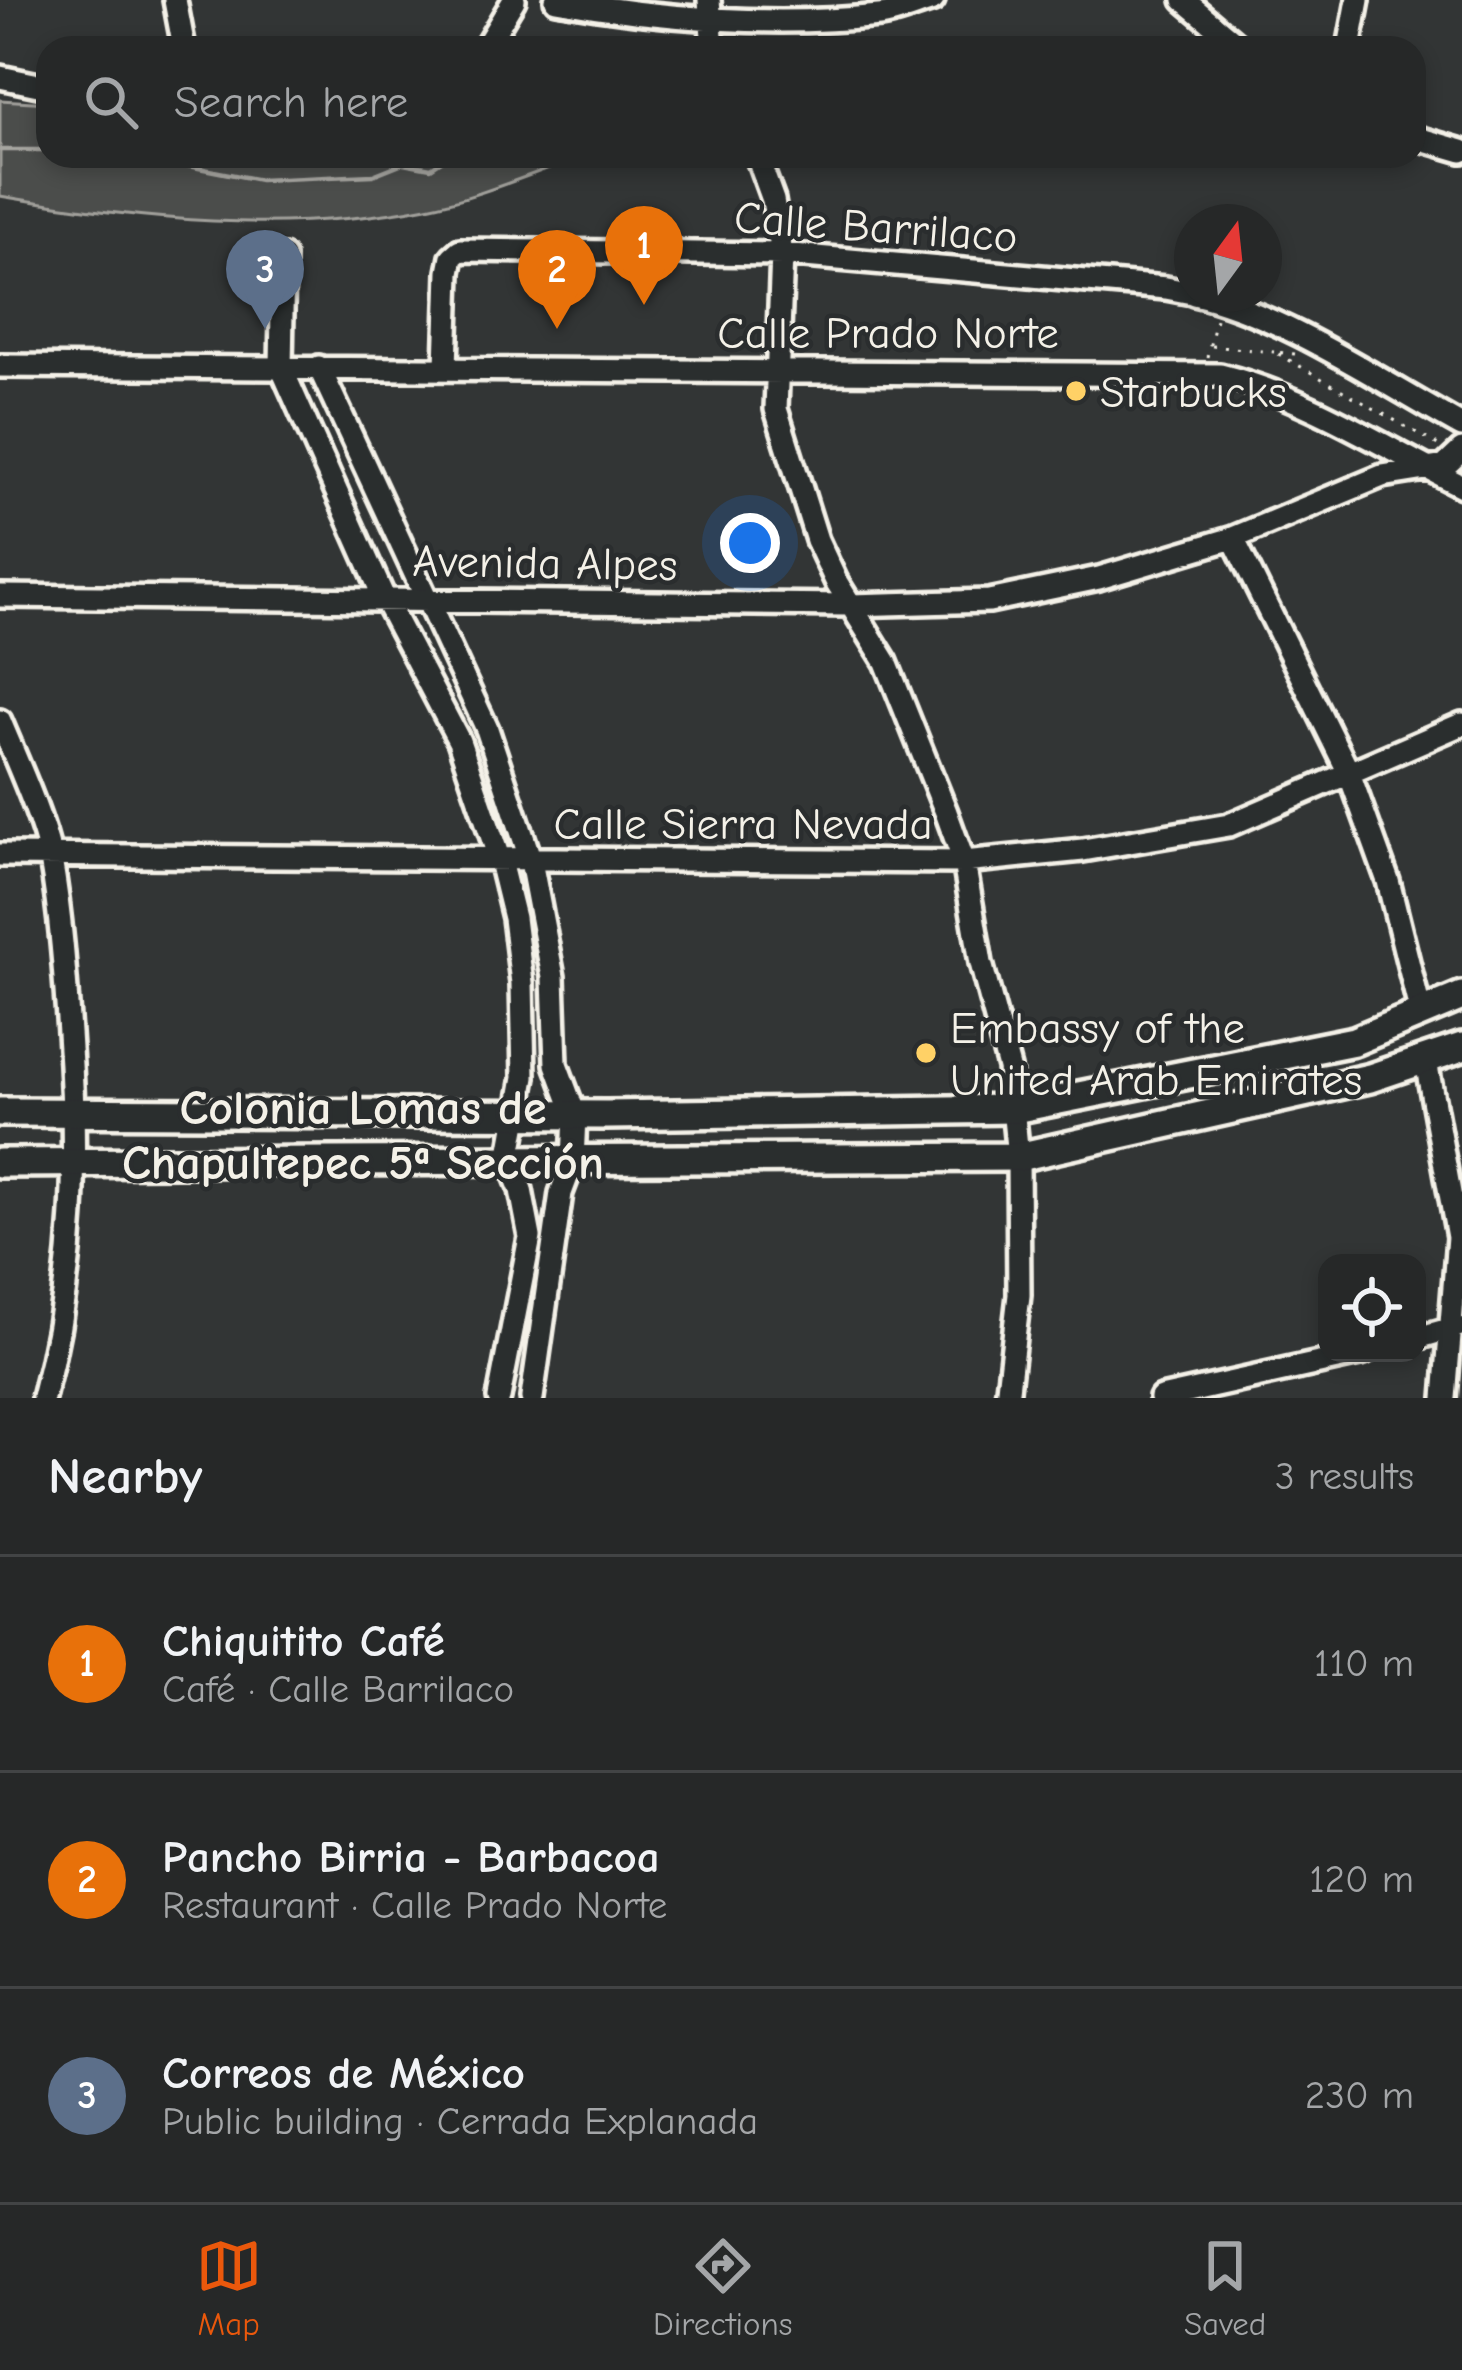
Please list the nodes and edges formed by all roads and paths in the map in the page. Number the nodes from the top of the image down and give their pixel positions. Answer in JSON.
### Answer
{"nodes":[{"id":1,"x":175,"y":0,"type":"edge"},
{"id":2,"x":514,"y":0,"type":"edge"},
{"id":3,"x":556,"y":0,"type":"edge"},
{"id":4,"x":933,"y":0,"type":"edge"},
{"id":5,"x":1184,"y":0,"type":"edge"},
{"id":6,"x":1358,"y":0,"type":"edge"},
{"id":7,"x":709,"y":8,"type":"edge"},
{"id":8,"x":739,"y":9,"type":"edge"},
{"id":9,"x":182,"y":36,"type":"edge"},
{"id":10,"x":492,"y":36,"type":"edge"},
{"id":11,"x":1227,"y":36,"type":"edge"},
{"id":12,"x":1351,"y":36,"type":"edge"},
{"id":13,"x":0,"y":77,"type":"edge"},
{"id":14,"x":36,"y":84,"type":"edge"},
{"id":15,"x":1426,"y":140,"type":"edge"},
{"id":16,"x":1462,"y":151,"type":"edge"},
{"id":17,"x":761,"y":168,"type":"edge"},
{"id":18,"x":782,"y":254,"type":"junction"},
{"id":19,"x":284,"y":257,"type":"dead end"},
{"id":20,"x":1174,"y":290,"type":"edge"},
{"id":21,"x":1217,"y":312,"type":"edge"},
{"id":22,"x":1245,"y":312,"type":"edge"},
{"id":23,"x":1210,"y":346,"type":"junction"},
{"id":24,"x":1276,"y":352,"type":"junction"},
{"id":25,"x":1331,"y":354,"type":"junction"},
{"id":26,"x":0,"y":366,"type":"edge"},
{"id":27,"x":281,"y":367,"type":"junction"},
{"id":28,"x":319,"y":367,"type":"junction"},
{"id":29,"x":446,"y":367,"type":"junction"},
{"id":30,"x":776,"y":371,"type":"junction"},
{"id":31,"x":1204,"y":374,"type":"junction"},
{"id":32,"x":1452,"y":440,"type":"edge"},
{"id":33,"x":1431,"y":460,"type":"junction"},
{"id":34,"x":1462,"y":485,"type":"edge"},
{"id":35,"x":1233,"y":538,"type":"junction"},
{"id":36,"x":0,"y":596,"type":"edge"},
{"id":37,"x":384,"y":598,"type":"junction"},
{"id":38,"x":426,"y":600,"type":"junction"},
{"id":39,"x":851,"y":605,"type":"junction"},
{"id":40,"x":0,"y":721,"type":"edge"},
{"id":41,"x":1462,"y":724,"type":"edge"},
{"id":42,"x":1349,"y":773,"type":"junction"},
{"id":43,"x":0,"y":855,"type":"edge"},
{"id":44,"x":50,"y":855,"type":"junction"},
{"id":45,"x":500,"y":861,"type":"junction"},
{"id":46,"x":531,"y":861,"type":"junction"},
{"id":47,"x":964,"y":862,"type":"junction"},
{"id":48,"x":1462,"y":997,"type":"edge"},
{"id":49,"x":1420,"y":1014,"type":"junction"},
{"id":50,"x":1383,"y":1029,"type":"junction"},
{"id":51,"x":1462,"y":1047,"type":"edge"},
{"id":52,"x":1426,"y":1061,"type":"junction"},
{"id":53,"x":1394,"y":1071,"type":"junction"},
{"id":54,"x":1014,"y":1109,"type":"junction"},
{"id":55,"x":74,"y":1111,"type":"junction"},
{"id":56,"x":0,"y":1112,"type":"edge"},
{"id":57,"x":575,"y":1115,"type":"junction"},
{"id":58,"x":516,"y":1116,"type":"junction"},
{"id":59,"x":1018,"y":1157,"type":"junction"},
{"id":60,"x":509,"y":1160,"type":"junction"},
{"id":61,"x":573,"y":1161,"type":"junction"},
{"id":62,"x":0,"y":1163,"type":"edge"},
{"id":63,"x":76,"y":1163,"type":"junction"},
{"id":64,"x":1455,"y":1327,"type":"edge"},
{"id":65,"x":1426,"y":1336,"type":"edge"},
{"id":66,"x":1323,"y":1362,"type":"edge"},
{"id":67,"x":43,"y":1398,"type":"edge"},
{"id":68,"x":499,"y":1398,"type":"edge"},
{"id":69,"x":532,"y":1398,"type":"edge"},
{"id":70,"x":1007,"y":1398,"type":"edge"},
{"id":71,"x":1161,"y":1398,"type":"edge"},
{"id":72,"x":1444,"y":1398,"type":"edge"}],
"edges":[{"from":1,"to":9,"type":"street"},
{"from":2,"to":10,"type":"street"},
{"from":3,"to":7,"type":"street"},
{"from":4,"to":8,"type":"street"},
{"from":5,"to":11,"type":"street"},
{"from":6,"to":12,"type":"street"},
{"from":7,"to":8,"type":"street"},
{"from":13,"to":14,"type":"street"},
{"from":15,"to":16,"type":"street"},
{"from":17,"to":18,"type":"street"},
{"from":18,"to":20,"type":"street","name":"Calle Barrilaco"},
{"from":18,"to":29,"type":"street","name":"Calle Barrilaco"},
{"from":18,"to":30,"type":"street"},
{"from":19,"to":27,"type":"street"},
{"from":21,"to":23,"type":"path"},
{"from":22,"to":25,"type":"street","name":"Calle Barrilaco"},
{"from":23,"to":24,"type":"path"},
{"from":23,"to":31,"type":"path"},
{"from":24,"to":25,"type":"path"},
{"from":24,"to":32,"type":"path"},
{"from":25,"to":32,"type":"street","name":"Calle Barrilaco"},
{"from":26,"to":27,"type":"street","name":"Calle Prado Norte"},
{"from":27,"to":28,"type":"street","name":"Calle Prado Norte"},
{"from":27,"to":37,"type":"street"},
{"from":28,"to":29,"type":"street","name":"Calle Prado Norte"},
{"from":28,"to":38,"type":"street"},
{"from":29,"to":30,"type":"street","name":"Calle Prado Norte"},
{"from":30,"to":31,"type":"street","name":"Calle Prado Norte"},
{"from":30,"to":39,"type":"street"},
{"from":31,"to":33,"type":"street","name":"Calle Prado Norte"},
{"from":32,"to":33,"type":"path"},
{"from":32,"to":33,"type":"street","name":"Avenida Alpes"},
{"from":33,"to":34,"type":"street","name":"Calle Prado Norte"},
{"from":33,"to":35,"type":"street","name":"Avenida Alpes"},
{"from":35,"to":39,"type":"street","name":"Avenida Alpes"},
{"from":35,"to":42,"type":"street"},
{"from":36,"to":37,"type":"street","name":"Avenida Alpes"},
{"from":37,"to":38,"type":"street","name":"Avenida Alpes"},
{"from":37,"to":45,"type":"street"},
{"from":38,"to":39,"type":"street","name":"Avenida Alpes"},
{"from":38,"to":46,"type":"street"},
{"from":39,"to":47,"type":"street"},
{"from":40,"to":44,"type":"street"},
{"from":41,"to":42,"type":"street","name":"Calle Sierra Nevada"},
{"from":42,"to":47,"type":"street","name":"Calle Sierra Nevada"},
{"from":42,"to":49,"type":"street"},
{"from":43,"to":44,"type":"street","name":"Calle Sierra Nevada"},
{"from":44,"to":45,"type":"street","name":"Calle Sierra Nevada"},
{"from":44,"to":55,"type":"street"},
{"from":45,"to":46,"type":"street","name":"Calle Sierra Nevada"},
{"from":45,"to":58,"type":"street"},
{"from":46,"to":47,"type":"street","name":"Calle Sierra Nevada"},
{"from":46,"to":57,"type":"street"},
{"from":47,"to":54,"type":"street"},
{"from":48,"to":49,"type":"main road"},
{"from":49,"to":50,"type":"main road"},
{"from":50,"to":53,"type":"main road"},
{"from":50,"to":54,"type":"main road"},
{"from":51,"to":52,"type":"main road"},
{"from":52,"to":53,"type":"main road"},
{"from":52,"to":64,"type":"street"},
{"from":53,"to":59,"type":"main road"},
{"from":54,"to":57,"type":"main road"},
{"from":54,"to":59,"type":"street"},
{"from":55,"to":56,"type":"main road"},
{"from":55,"to":58,"type":"main road"},
{"from":55,"to":63,"type":"street"},
{"from":57,"to":58,"type":"main road"},
{"from":57,"to":61,"type":"street"},
{"from":58,"to":60,"type":"street"},
{"from":59,"to":61,"type":"main road"},
{"from":59,"to":70,"type":"street"},
{"from":60,"to":61,"type":"main road"},
{"from":60,"to":63,"type":"main road"},
{"from":60,"to":68,"type":"street"},
{"from":61,"to":69,"type":"street"},
{"from":62,"to":63,"type":"main road"},
{"from":63,"to":67,"type":"street"},
{"from":64,"to":65,"type":"street"},
{"from":64,"to":72,"type":"street"},
{"from":66,"to":71,"type":"street"}]}
